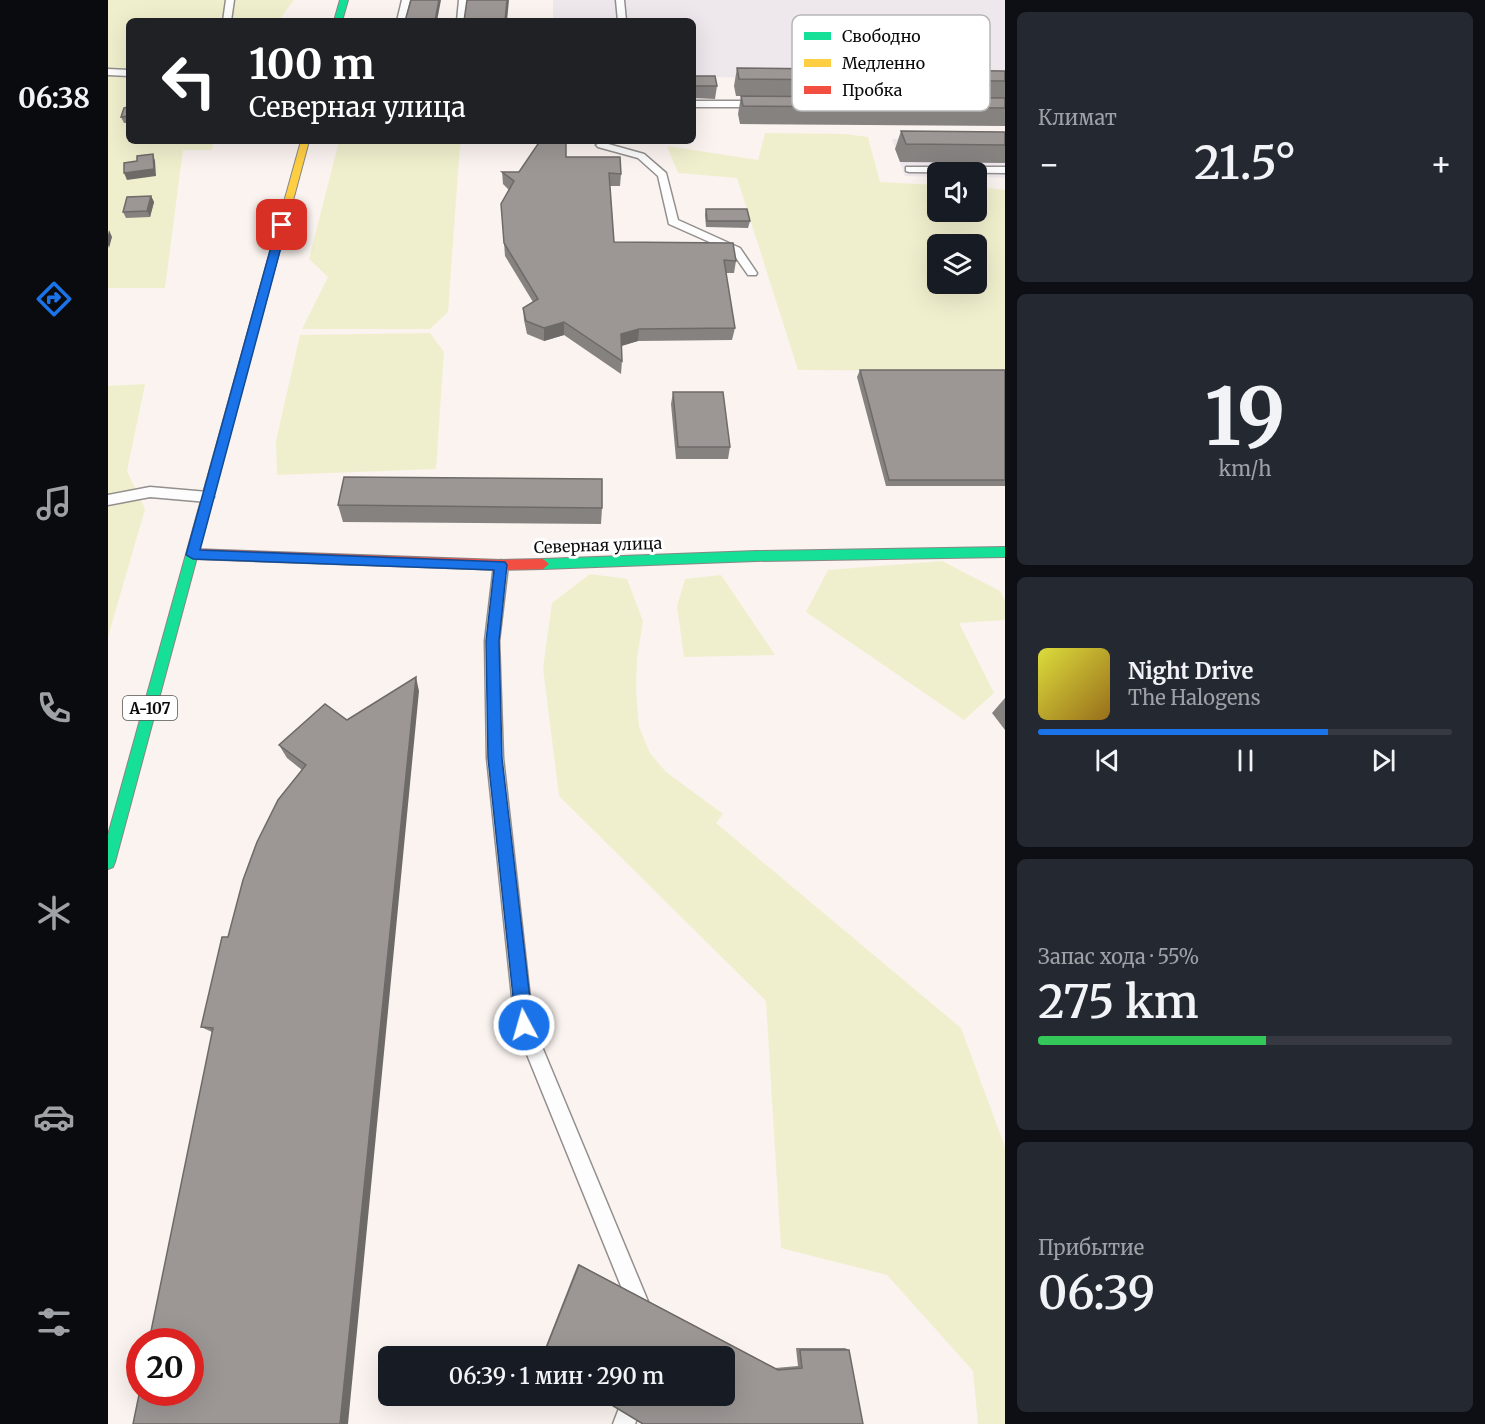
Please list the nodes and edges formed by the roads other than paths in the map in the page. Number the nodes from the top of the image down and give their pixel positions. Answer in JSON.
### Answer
{"nodes":[{"id":1,"x":230,"y":0,"type":"edge"},
{"id":2,"x":344,"y":0,"type":"edge"},
{"id":3,"x":406,"y":0,"type":"edge"},
{"id":4,"x":463,"y":0,"type":"edge"},
{"id":5,"x":620,"y":0,"type":"edge"},
{"id":6,"x":227,"y":18,"type":"edge"},
{"id":7,"x":339,"y":18,"type":"edge"},
{"id":8,"x":402,"y":18,"type":"edge"},
{"id":9,"x":461,"y":18,"type":"edge"},
{"id":10,"x":622,"y":18,"type":"edge"},
{"id":11,"x":108,"y":72,"type":"edge"},
{"id":12,"x":126,"y":73,"type":"edge"},
{"id":13,"x":696,"y":104,"type":"edge"},
{"id":14,"x":771,"y":104,"type":"edge"},
{"id":15,"x":304,"y":144,"type":"edge"},
{"id":16,"x":601,"y":145,"type":"dead end"},
{"id":17,"x":909,"y":169,"type":"edge"},
{"id":18,"x":1005,"y":170,"type":"edge"},
{"id":19,"x":752,"y":273,"type":"dead end"},
{"id":20,"x":208,"y":497,"type":"junction"},
{"id":21,"x":108,"y":500,"type":"edge"},
{"id":22,"x":1005,"y":552,"type":"edge"},
{"id":23,"x":193,"y":555,"type":"junction"},
{"id":24,"x":501,"y":565,"type":"junction"},
{"id":25,"x":108,"y":862,"type":"edge"},
{"id":26,"x":645,"y":1322,"type":"edge"},
{"id":27,"x":631,"y":1406,"type":"edge"},
{"id":28,"x":624,"y":1424,"type":"edge"}],
"edges":[{"from":1,"to":6,"type":"lane"},
{"from":2,"to":7,"type":"main road"},
{"from":3,"to":8,"type":"lane"},
{"from":4,"to":9,"type":"lane"},
{"from":5,"to":10,"type":"lane"},
{"from":11,"to":12,"type":"lane"},
{"from":13,"to":14,"type":"lane"},
{"from":15,"to":20,"type":"main road","number":"А-107"},
{"from":16,"to":19,"type":"lane"},
{"from":17,"to":18,"type":"lane"},
{"from":20,"to":21,"type":"lane"},
{"from":20,"to":23,"type":"main road","number":"А-107"},
{"from":22,"to":24,"type":"main road","name":"Северная улица"},
{"from":23,"to":24,"type":"main road","name":"Северная улица"},
{"from":23,"to":25,"type":"main road","number":"А-107"},
{"from":24,"to":26,"type":"lane"},
{"from":27,"to":28,"type":"lane"}]}
